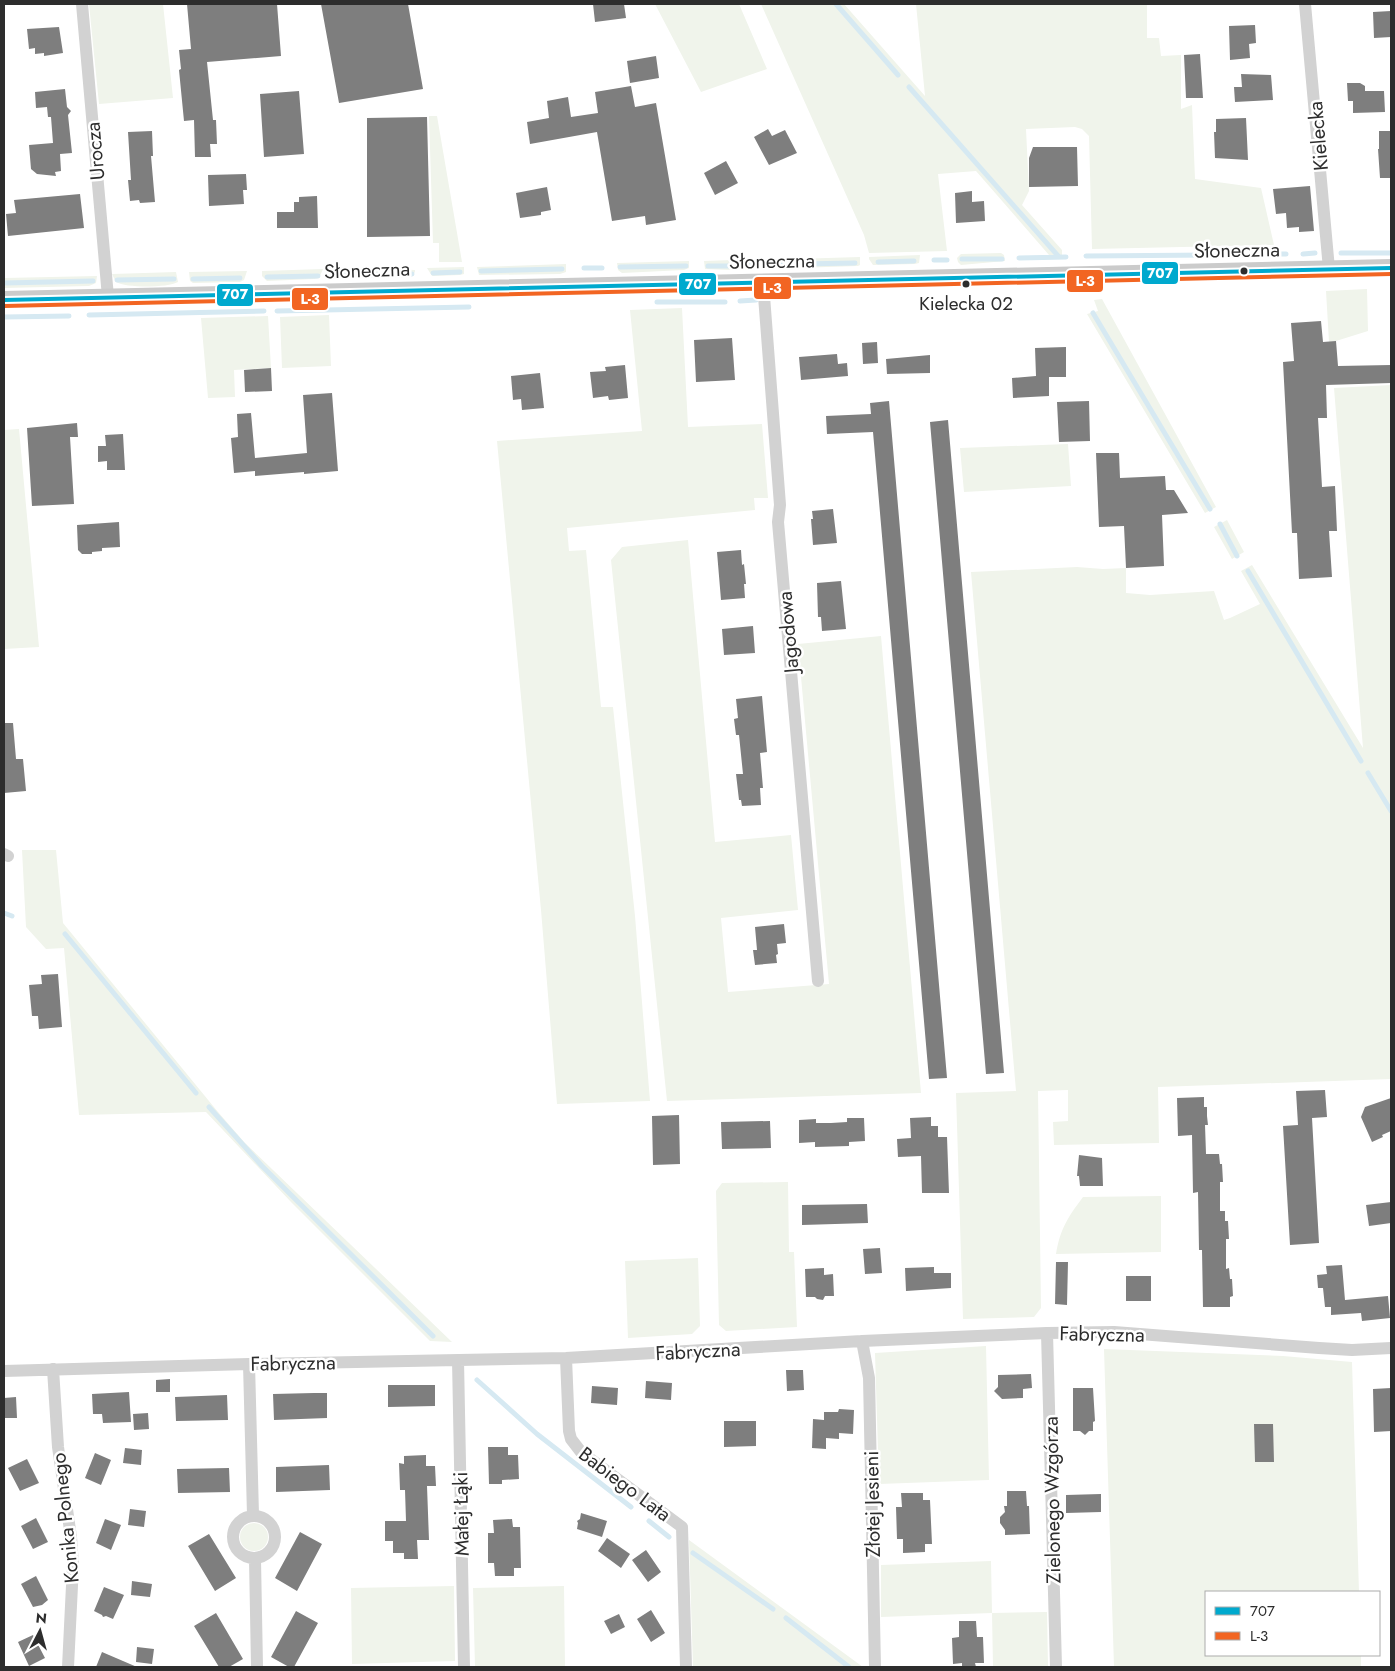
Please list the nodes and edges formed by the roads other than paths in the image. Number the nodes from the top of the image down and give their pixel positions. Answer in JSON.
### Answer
{"nodes":[{"id":1,"x":82,"y":4,"type":"edge"},
{"id":2,"x":1305,"y":4,"type":"edge"},
{"id":3,"x":1391,"y":268,"type":"edge"},
{"id":4,"x":1329,"y":269,"type":"junction"},
{"id":5,"x":762,"y":283,"type":"junction"},
{"id":6,"x":108,"y":297,"type":"junction"},
{"id":7,"x":4,"y":300,"type":"edge"},
{"id":8,"x":818,"y":980,"type":"dead end"},
{"id":9,"x":1047,"y":1333,"type":"junction"},
{"id":10,"x":862,"y":1341,"type":"junction"},
{"id":11,"x":1391,"y":1348,"type":"edge"},
{"id":12,"x":566,"y":1358,"type":"junction"},
{"id":13,"x":458,"y":1360,"type":"junction"},
{"id":14,"x":248,"y":1364,"type":"junction"},
{"id":15,"x":53,"y":1369,"type":"junction"},
{"id":16,"x":4,"y":1371,"type":"edge"},
{"id":17,"x":253,"y":1515,"type":"junction"},
{"id":18,"x":255,"y":1559,"type":"junction"},
{"id":19,"x":68,"y":1667,"type":"edge"},
{"id":20,"x":257,"y":1667,"type":"edge"},
{"id":21,"x":464,"y":1667,"type":"edge"},
{"id":22,"x":686,"y":1667,"type":"edge"},
{"id":23,"x":875,"y":1667,"type":"edge"},
{"id":24,"x":1056,"y":1667,"type":"edge"}],
"edges":[{"from":1,"to":6,"type":"street","name":"Urocza"},
{"from":2,"to":4,"type":"street","name":"Kielecka"},
{"from":3,"to":4,"type":"main road","name":"Słoneczna"},
{"from":4,"to":5,"type":"main road","name":"Słoneczna"},
{"from":5,"to":6,"type":"main road","name":"Słoneczna"},
{"from":5,"to":8,"type":"street","name":"Jagodowa"},
{"from":6,"to":7,"type":"main road","name":"Słoneczna"},
{"from":9,"to":10,"type":"street","name":"Fabryczna"},
{"from":9,"to":11,"type":"street","name":"Fabryczna"},
{"from":9,"to":24,"type":"street","name":"Zielonego Wzgórza"},
{"from":10,"to":12,"type":"street","name":"Fabryczna"},
{"from":10,"to":23,"type":"street","name":"Złotej Jesieni"},
{"from":12,"to":13,"type":"street","name":"Fabryczna"},
{"from":12,"to":22,"type":"street","name":"Babiego Lata"},
{"from":13,"to":14,"type":"street","name":"Fabryczna"},
{"from":13,"to":21,"type":"street","name":"Małej Łąki"},
{"from":14,"to":15,"type":"street","name":"Fabryczna"},
{"from":14,"to":17,"type":"street"},
{"from":15,"to":16,"type":"street","name":"Fabryczna"},
{"from":15,"to":19,"type":"street","name":"Konika Polnego"},
{"from":17,"to":18,"type":"street"},
{"from":17,"to":18,"type":"street"},
{"from":18,"to":20,"type":"street"}]}
